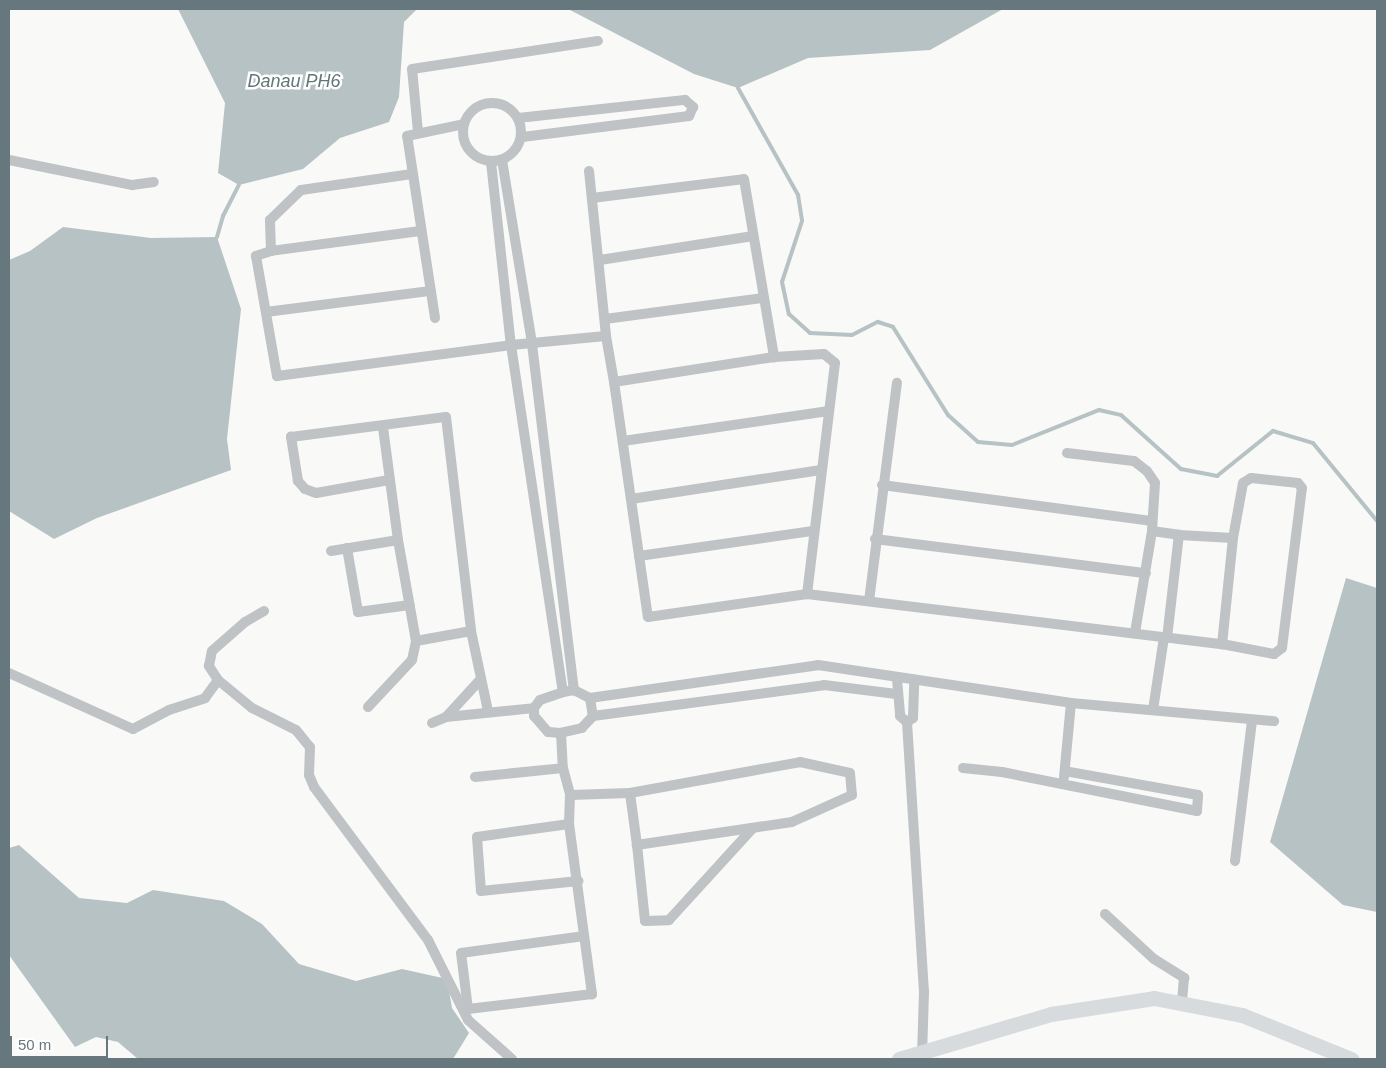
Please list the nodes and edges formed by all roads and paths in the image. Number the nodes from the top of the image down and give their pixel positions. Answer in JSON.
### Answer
{"nodes":[{"id":1,"x":598,"y":41,"type":"dead end"},
{"id":2,"x":518,"y":118,"type":"junction"},
{"id":3,"x":464,"y":124,"type":"junction"},
{"id":4,"x":418,"y":132,"type":"junction"},
{"id":5,"x":522,"y":137,"type":"junction"},
{"id":6,"x":9,"y":160,"type":"edge"},
{"id":7,"x":502,"y":160,"type":"junction"},
{"id":8,"x":491,"y":162,"type":"junction"},
{"id":9,"x":589,"y":171,"type":"dead end"},
{"id":10,"x":412,"y":174,"type":"junction"},
{"id":11,"x":154,"y":182,"type":"dead end"},
{"id":12,"x":592,"y":198,"type":"junction"},
{"id":13,"x":420,"y":231,"type":"junction"},
{"id":14,"x":753,"y":236,"type":"junction"},
{"id":15,"x":271,"y":251,"type":"junction"},
{"id":16,"x":600,"y":260,"type":"junction"},
{"id":17,"x":432,"y":291,"type":"junction"},
{"id":18,"x":762,"y":298,"type":"junction"},
{"id":19,"x":266,"y":312,"type":"junction"},
{"id":20,"x":435,"y":318,"type":"dead end"},
{"id":21,"x":605,"y":319,"type":"junction"},
{"id":22,"x":606,"y":336,"type":"junction"},
{"id":23,"x":532,"y":344,"type":"junction"},
{"id":24,"x":511,"y":345,"type":"junction"},
{"id":25,"x":774,"y":357,"type":"junction"},
{"id":26,"x":614,"y":382,"type":"junction"},
{"id":27,"x":897,"y":383,"type":"dead end"},
{"id":28,"x":829,"y":411,"type":"junction"},
{"id":29,"x":383,"y":427,"type":"junction"},
{"id":30,"x":623,"y":441,"type":"junction"},
{"id":31,"x":1067,"y":453,"type":"dead end"},
{"id":32,"x":821,"y":470,"type":"junction"},
{"id":33,"x":389,"y":480,"type":"junction"},
{"id":34,"x":882,"y":485,"type":"junction"},
{"id":35,"x":631,"y":499,"type":"junction"},
{"id":36,"x":1152,"y":526,"type":"junction"},
{"id":37,"x":813,"y":531,"type":"junction"},
{"id":38,"x":1179,"y":535,"type":"junction"},
{"id":39,"x":1233,"y":538,"type":"junction"},
{"id":40,"x":875,"y":539,"type":"junction"},
{"id":41,"x":398,"y":540,"type":"junction"},
{"id":42,"x":347,"y":548,"type":"junction"},
{"id":43,"x":331,"y":551,"type":"dead end"},
{"id":44,"x":639,"y":556,"type":"junction"},
{"id":45,"x":1146,"y":574,"type":"junction"},
{"id":46,"x":807,"y":594,"type":"junction"},
{"id":47,"x":869,"y":601,"type":"junction"},
{"id":48,"x":410,"y":605,"type":"junction"},
{"id":49,"x":264,"y":611,"type":"dead end"},
{"id":50,"x":471,"y":630,"type":"junction"},
{"id":51,"x":1135,"y":633,"type":"junction"},
{"id":52,"x":1165,"y":638,"type":"junction"},
{"id":53,"x":416,"y":641,"type":"junction"},
{"id":54,"x":1222,"y":644,"type":"junction"},
{"id":55,"x":9,"y":673,"type":"edge"},
{"id":56,"x":897,"y":678,"type":"junction"},
{"id":57,"x":218,"y":680,"type":"junction"},
{"id":58,"x":480,"y":680,"type":"junction"},
{"id":59,"x":914,"y":681,"type":"junction"},
{"id":60,"x":574,"y":690,"type":"junction"},
{"id":61,"x":563,"y":692,"type":"junction"},
{"id":62,"x":896,"y":694,"type":"junction"},
{"id":63,"x":590,"y":698,"type":"junction"},
{"id":64,"x":1071,"y":703,"type":"junction"},
{"id":65,"x":368,"y":706,"type":"dead end"},
{"id":66,"x":534,"y":708,"type":"junction"},
{"id":67,"x":1152,"y":710,"type":"junction"},
{"id":68,"x":488,"y":711,"type":"junction"},
{"id":69,"x":593,"y":716,"type":"junction"},
{"id":70,"x":446,"y":717,"type":"junction"},
{"id":71,"x":1252,"y":720,"type":"junction"},
{"id":72,"x":1274,"y":721,"type":"dead end"},
{"id":73,"x":907,"y":722,"type":"junction"},
{"id":74,"x":432,"y":723,"type":"dead end"},
{"id":75,"x":561,"y":733,"type":"junction"},
{"id":76,"x":564,"y":768,"type":"junction"},
{"id":77,"x":964,"y":768,"type":"dead end"},
{"id":78,"x":1065,"y":771,"type":"junction"},
{"id":79,"x":475,"y":778,"type":"dead end"},
{"id":80,"x":1064,"y":784,"type":"junction"},
{"id":81,"x":630,"y":793,"type":"junction"},
{"id":82,"x":570,"y":795,"type":"junction"},
{"id":83,"x":569,"y":824,"type":"junction"},
{"id":84,"x":752,"y":829,"type":"junction"},
{"id":85,"x":638,"y":845,"type":"junction"},
{"id":86,"x":1235,"y":861,"type":"dead end"},
{"id":87,"x":578,"y":881,"type":"junction"},
{"id":88,"x":1105,"y":914,"type":"dead end"},
{"id":89,"x":584,"y":936,"type":"junction"},
{"id":90,"x":1182,"y":1002,"type":"junction"},
{"id":91,"x":912,"y":1057,"type":"edge"},
{"id":92,"x":512,"y":1059,"type":"edge"},
{"id":93,"x":1351,"y":1059,"type":"edge"}],
"edges":[{"from":1,"to":4,"type":"street"},
{"from":2,"to":3,"type":"street"},
{"from":2,"to":5,"type":"street"},
{"from":2,"to":5,"type":"street"},
{"from":3,"to":4,"type":"street"},
{"from":3,"to":8,"type":"street"},
{"from":4,"to":10,"type":"street"},
{"from":5,"to":7,"type":"street"},
{"from":6,"to":11,"type":"street"},
{"from":7,"to":8,"type":"street"},
{"from":7,"to":23,"type":"street"},
{"from":8,"to":24,"type":"street"},
{"from":9,"to":12,"type":"street"},
{"from":10,"to":13,"type":"street"},
{"from":10,"to":15,"type":"street"},
{"from":12,"to":14,"type":"street"},
{"from":12,"to":16,"type":"street"},
{"from":13,"to":15,"type":"street"},
{"from":13,"to":17,"type":"street"},
{"from":14,"to":16,"type":"street"},
{"from":14,"to":18,"type":"street"},
{"from":15,"to":19,"type":"street"},
{"from":16,"to":21,"type":"street"},
{"from":17,"to":19,"type":"street"},
{"from":17,"to":20,"type":"street"},
{"from":18,"to":21,"type":"street"},
{"from":18,"to":25,"type":"street"},
{"from":19,"to":24,"type":"street"},
{"from":21,"to":22,"type":"street"},
{"from":22,"to":23,"type":"street"},
{"from":22,"to":26,"type":"street"},
{"from":23,"to":24,"type":"street"},
{"from":23,"to":60,"type":"street"},
{"from":24,"to":61,"type":"street"},
{"from":25,"to":26,"type":"street"},
{"from":25,"to":28,"type":"street"},
{"from":26,"to":30,"type":"street"},
{"from":27,"to":34,"type":"street"},
{"from":28,"to":30,"type":"street"},
{"from":28,"to":32,"type":"street"},
{"from":29,"to":33,"type":"street"},
{"from":29,"to":33,"type":"street"},
{"from":29,"to":50,"type":"street"},
{"from":30,"to":35,"type":"street"},
{"from":31,"to":36,"type":"street"},
{"from":32,"to":35,"type":"street"},
{"from":32,"to":37,"type":"street"},
{"from":33,"to":41,"type":"street"},
{"from":34,"to":36,"type":"street"},
{"from":34,"to":40,"type":"street"},
{"from":35,"to":44,"type":"street"},
{"from":36,"to":38,"type":"street"},
{"from":36,"to":45,"type":"street"},
{"from":37,"to":44,"type":"street"},
{"from":37,"to":46,"type":"street"},
{"from":38,"to":39,"type":"street"},
{"from":38,"to":52,"type":"street"},
{"from":39,"to":54,"type":"street"},
{"from":39,"to":54,"type":"street"},
{"from":40,"to":45,"type":"street"},
{"from":40,"to":47,"type":"street"},
{"from":41,"to":42,"type":"street"},
{"from":41,"to":48,"type":"street"},
{"from":42,"to":43,"type":"street"},
{"from":42,"to":48,"type":"street"},
{"from":44,"to":46,"type":"street"},
{"from":45,"to":51,"type":"street"},
{"from":46,"to":47,"type":"street"},
{"from":47,"to":51,"type":"street"},
{"from":48,"to":53,"type":"street"},
{"from":49,"to":57,"type":"street"},
{"from":50,"to":53,"type":"street"},
{"from":50,"to":58,"type":"street"},
{"from":51,"to":52,"type":"street"},
{"from":52,"to":54,"type":"street"},
{"from":52,"to":67,"type":"street"},
{"from":53,"to":65,"type":"street"},
{"from":55,"to":57,"type":"street"},
{"from":56,"to":59,"type":"street"},
{"from":56,"to":62,"type":"street"},
{"from":56,"to":63,"type":"street"},
{"from":57,"to":92,"type":"street"},
{"from":58,"to":68,"type":"street"},
{"from":58,"to":70,"type":"street"},
{"from":59,"to":64,"type":"street"},
{"from":59,"to":73,"type":"street"},
{"from":60,"to":61,"type":"street"},
{"from":60,"to":63,"type":"street"},
{"from":61,"to":66,"type":"street"},
{"from":62,"to":69,"type":"street"},
{"from":62,"to":73,"type":"street"},
{"from":63,"to":69,"type":"street"},
{"from":64,"to":67,"type":"street"},
{"from":64,"to":78,"type":"street"},
{"from":66,"to":68,"type":"street"},
{"from":66,"to":75,"type":"street"},
{"from":67,"to":71,"type":"street"},
{"from":68,"to":70,"type":"street"},
{"from":69,"to":75,"type":"street"},
{"from":70,"to":74,"type":"street"},
{"from":71,"to":72,"type":"street"},
{"from":71,"to":86,"type":"street"},
{"from":73,"to":91,"type":"street"},
{"from":75,"to":76,"type":"street"},
{"from":76,"to":79,"type":"street"},
{"from":76,"to":82,"type":"street"},
{"from":77,"to":80,"type":"street"},
{"from":78,"to":80,"type":"street"},
{"from":78,"to":80,"type":"street"},
{"from":81,"to":82,"type":"street"},
{"from":81,"to":84,"type":"street"},
{"from":81,"to":85,"type":"street"},
{"from":82,"to":83,"type":"street"},
{"from":83,"to":87,"type":"street"},
{"from":83,"to":87,"type":"street"},
{"from":84,"to":85,"type":"street"},
{"from":84,"to":85,"type":"street"},
{"from":87,"to":89,"type":"street"},
{"from":88,"to":90,"type":"street"},
{"from":89,"to":89,"type":"street"},
{"from":90,"to":91,"type":"street"},
{"from":90,"to":93,"type":"street"}]}
